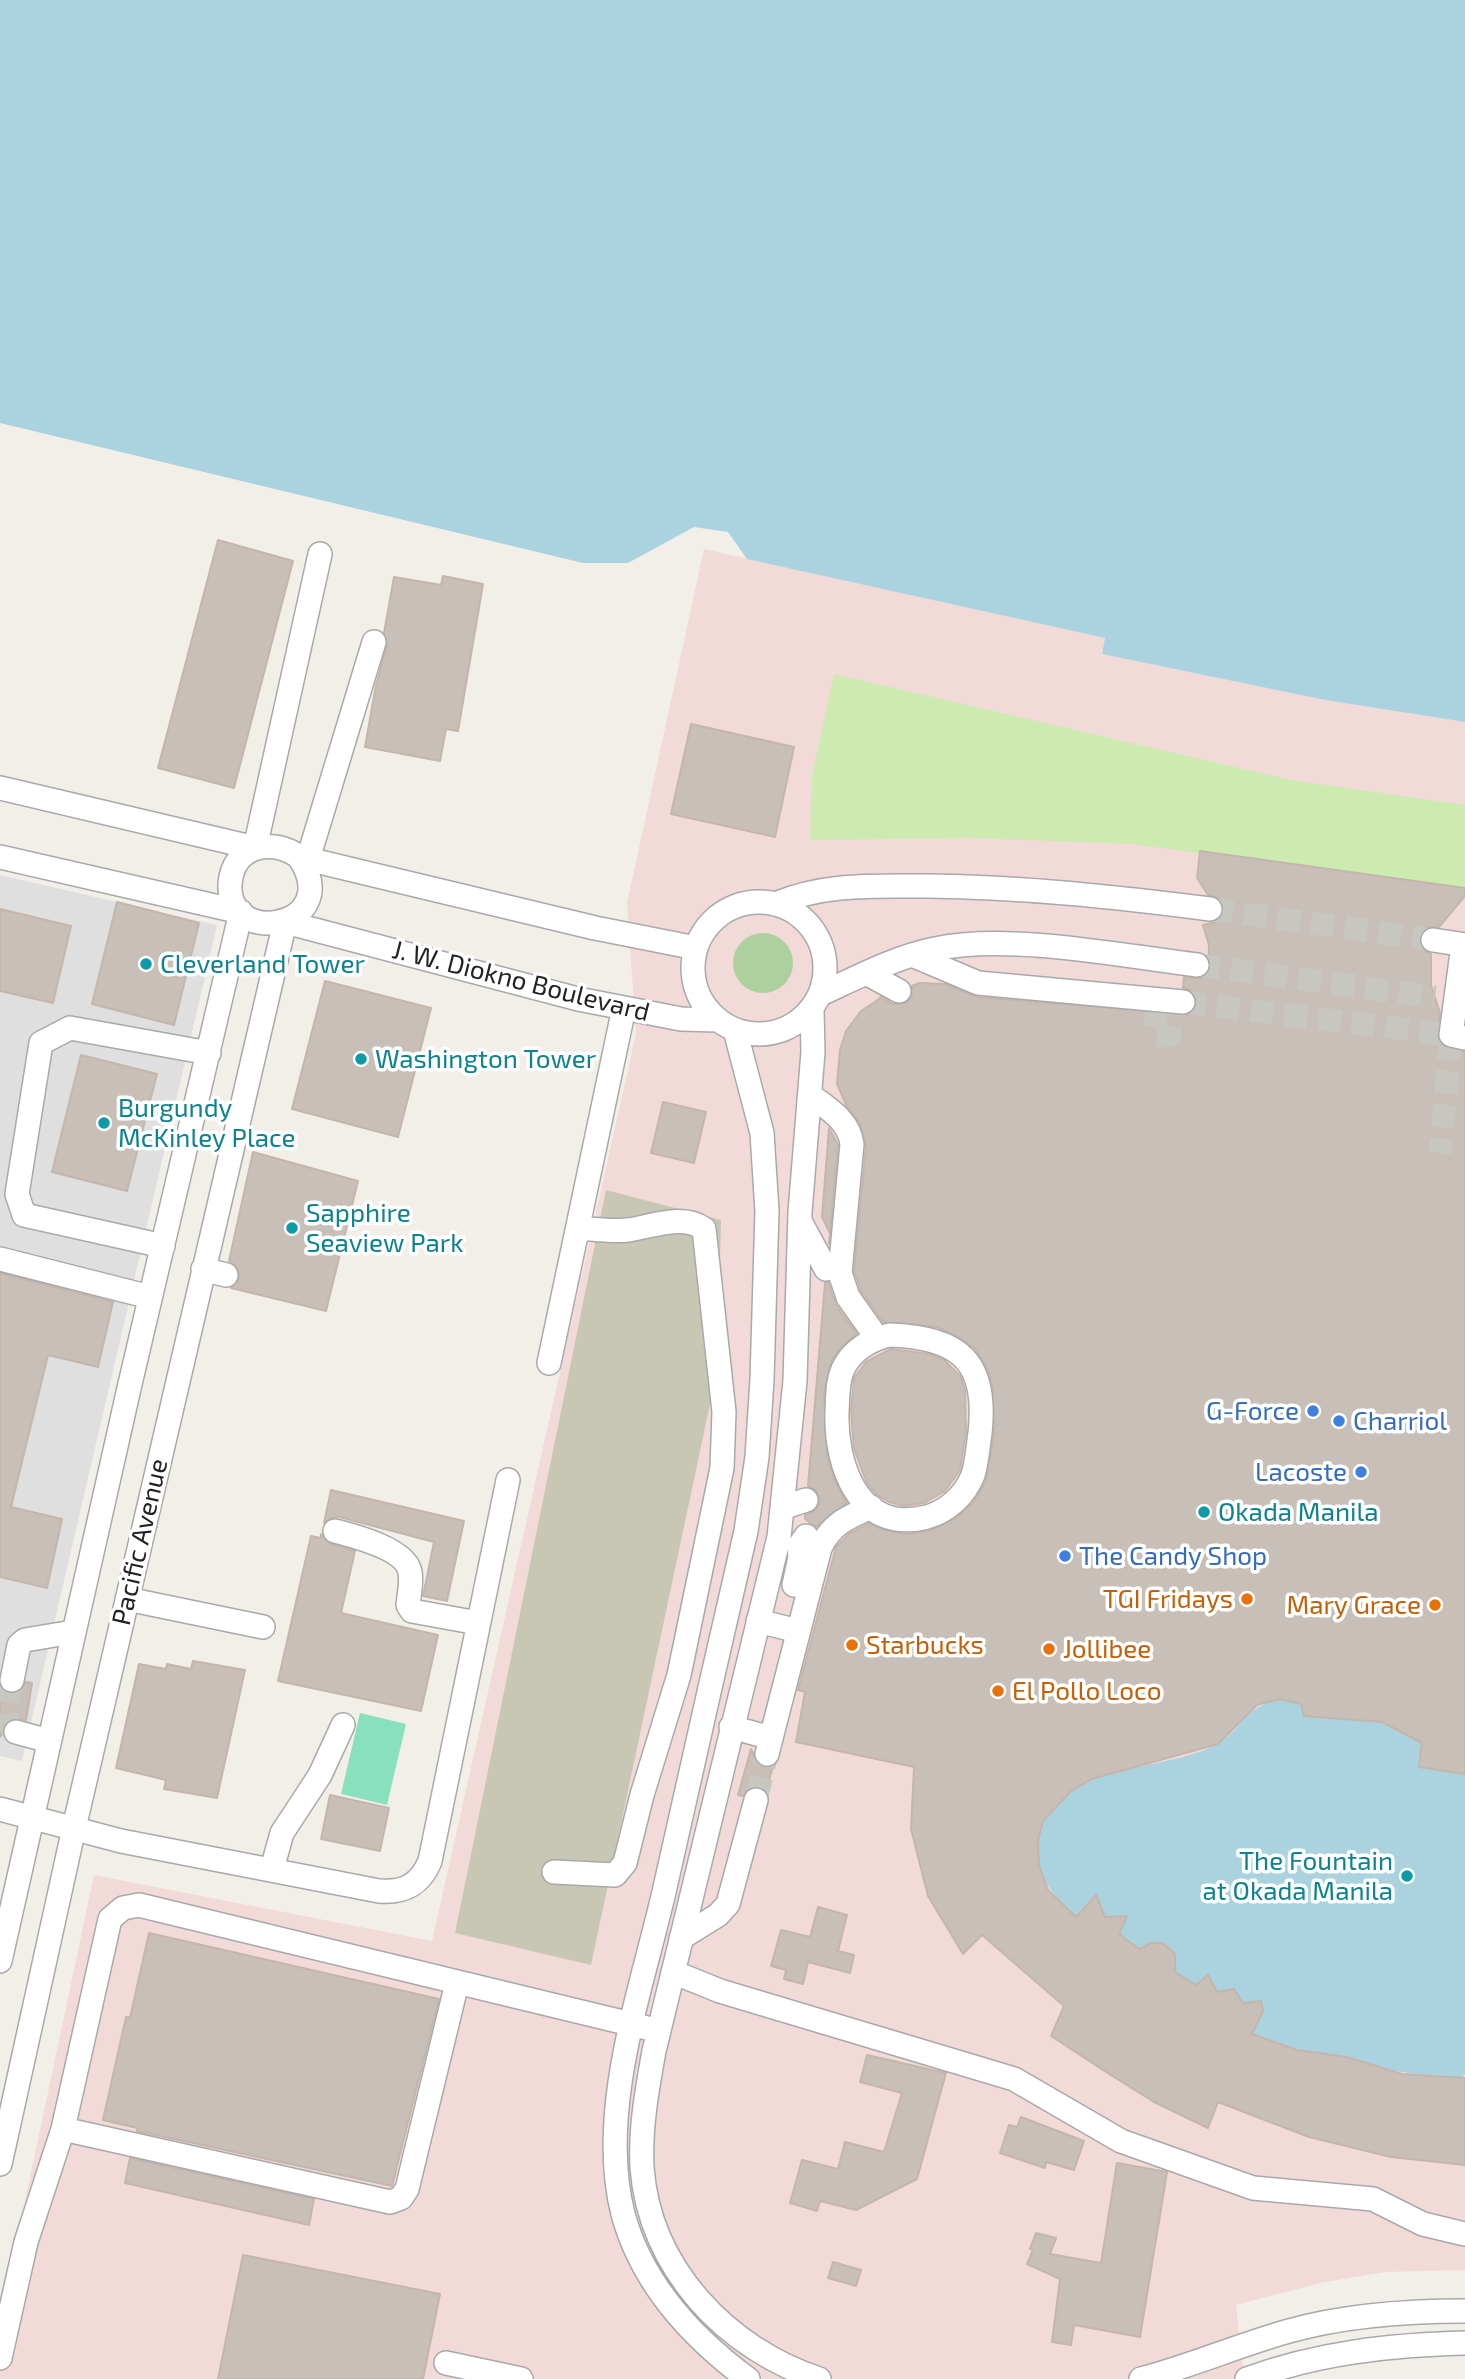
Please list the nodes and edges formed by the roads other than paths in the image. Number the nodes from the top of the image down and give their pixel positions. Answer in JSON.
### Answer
{"nodes":[{"id":1,"x":320,"y":554,"type":"dead end"},
{"id":2,"x":374,"y":642,"type":"dead end"},
{"id":3,"x":0,"y":788,"type":"edge"},
{"id":4,"x":255,"y":848,"type":"junction"},
{"id":5,"x":0,"y":857,"type":"edge"},
{"id":6,"x":304,"y":858,"type":"junction"},
{"id":7,"x":775,"y":904,"type":"junction"},
{"id":8,"x":1210,"y":909,"type":"tunnel mouth"},
{"id":9,"x":241,"y":912,"type":"junction"},
{"id":10,"x":285,"y":922,"type":"junction"},
{"id":11,"x":1433,"y":940,"type":"tunnel mouth"},
{"id":12,"x":1464,"y":945,"type":"edge"},
{"id":13,"x":696,"y":948,"type":"junction"},
{"id":14,"x":912,"y":955,"type":"junction"},
{"id":15,"x":1197,"y":965,"type":"tunnel mouth"},
{"id":16,"x":866,"y":973,"type":"junction"},
{"id":17,"x":899,"y":991,"type":"dead end"},
{"id":18,"x":1452,"y":1000,"type":"edge"},
{"id":19,"x":816,"y":1002,"type":"junction"},
{"id":20,"x":1169,"y":1003,"type":"tunnel mouth"},
{"id":21,"x":624,"y":1008,"type":"junction"},
{"id":22,"x":726,"y":1025,"type":"junction"},
{"id":23,"x":1465,"y":1038,"type":"edge"},
{"id":24,"x":209,"y":1053,"type":"junction"},
{"id":25,"x":810,"y":1095,"type":"junction"},
{"id":26,"x":799,"y":1221,"type":"junction"},
{"id":27,"x":578,"y":1228,"type":"junction"},
{"id":28,"x":163,"y":1246,"type":"junction"},
{"id":29,"x":0,"y":1259,"type":"edge"},
{"id":30,"x":203,"y":1269,"type":"junction"},
{"id":31,"x":826,"y":1269,"type":"dead end"},
{"id":32,"x":226,"y":1275,"type":"dead end"},
{"id":33,"x":150,"y":1297,"type":"junction"},
{"id":34,"x":877,"y":1338,"type":"junction"},
{"id":35,"x":550,"y":1363,"type":"dead end"},
{"id":36,"x":508,"y":1480,"type":"dead end"},
{"id":37,"x":806,"y":1500,"type":"dead end"},
{"id":38,"x":871,"y":1507,"type":"junction"},
{"id":39,"x":782,"y":1508,"type":"junction"},
{"id":40,"x":335,"y":1531,"type":"dead end"},
{"id":41,"x":806,"y":1536,"type":"dead end"},
{"id":42,"x":127,"y":1599,"type":"junction"},
{"id":43,"x":758,"y":1620,"type":"junction"},
{"id":44,"x":478,"y":1623,"type":"junction"},
{"id":45,"x":264,"y":1627,"type":"dead end"},
{"id":46,"x":786,"y":1628,"type":"junction"},
{"id":47,"x":74,"y":1632,"type":"junction"},
{"id":48,"x":12,"y":1680,"type":"tunnel mouth"},
{"id":49,"x":342,"y":1725,"type":"dead end"},
{"id":50,"x":731,"y":1727,"type":"junction"},
{"id":51,"x":16,"y":1732,"type":"dead end"},
{"id":52,"x":771,"y":1736,"type":"junction"},
{"id":53,"x":49,"y":1741,"type":"junction"},
{"id":54,"x":755,"y":1800,"type":"tunnel mouth"},
{"id":55,"x":0,"y":1809,"type":"edge"},
{"id":56,"x":32,"y":1817,"type":"junction"},
{"id":57,"x":74,"y":1828,"type":"junction"},
{"id":58,"x":272,"y":1869,"type":"junction"},
{"id":59,"x":554,"y":1872,"type":"dead end"},
{"id":60,"x":681,"y":1938,"type":"junction"},
{"id":61,"x":0,"y":1961,"type":"edge"},
{"id":62,"x":673,"y":1972,"type":"junction"},
{"id":63,"x":457,"y":1983,"type":"junction"},
{"id":64,"x":633,"y":2025,"type":"junction"},
{"id":65,"x":659,"y":2032,"type":"junction"},
{"id":66,"x":62,"y":2129,"type":"junction"},
{"id":67,"x":0,"y":2164,"type":"edge"},
{"id":68,"x":1465,"y":2234,"type":"edge"},
{"id":69,"x":1465,"y":2311,"type":"edge"},
{"id":70,"x":1465,"y":2343,"type":"edge"},
{"id":71,"x":0,"y":2358,"type":"edge"},
{"id":72,"x":446,"y":2363,"type":"dead end"},
{"id":73,"x":521,"y":2379,"type":"edge"},
{"id":74,"x":748,"y":2379,"type":"edge"},
{"id":75,"x":819,"y":2379,"type":"edge"},
{"id":76,"x":1141,"y":2379,"type":"edge"},
{"id":77,"x":1247,"y":2379,"type":"edge"}],
"edges":[{"from":1,"to":4,"type":"street"},
{"from":2,"to":6,"type":"street"},
{"from":3,"to":4,"type":"street"},
{"from":4,"to":6,"type":"street"},
{"from":4,"to":9,"type":"street"},
{"from":5,"to":9,"type":"street"},
{"from":6,"to":10,"type":"street"},
{"from":6,"to":13,"type":"street"},
{"from":7,"to":8,"type":"street"},
{"from":7,"to":13,"type":"street"},
{"from":7,"to":19,"type":"street"},
{"from":9,"to":10,"type":"street"},
{"from":9,"to":24,"type":"street","name":"Pacific Avenue"},
{"from":10,"to":21,"type":"street","name":"J. W. Diokno Boulevard"},
{"from":10,"to":30,"type":"street","name":"Pacific Avenue"},
{"from":11,"to":12,"type":"street"},
{"from":12,"to":18,"type":"street"},
{"from":13,"to":22,"type":"street"},
{"from":14,"to":15,"type":"street"},
{"from":14,"to":16,"type":"street"},
{"from":14,"to":20,"type":"street"},
{"from":16,"to":17,"type":"street"},
{"from":16,"to":19,"type":"street"},
{"from":18,"to":23,"type":"street"},
{"from":19,"to":22,"type":"street"},
{"from":19,"to":25,"type":"street"},
{"from":21,"to":22,"type":"street","name":"J. W. Diokno Boulevard"},
{"from":21,"to":27,"type":"street"},
{"from":22,"to":64,"type":"street"},
{"from":24,"to":28,"type":"street","name":"Pacific Avenue"},
{"from":24,"to":28,"type":"street"},
{"from":25,"to":26,"type":"street"},
{"from":25,"to":34,"type":"street"},
{"from":26,"to":31,"type":"street"},
{"from":26,"to":39,"type":"street"},
{"from":27,"to":35,"type":"street"},
{"from":27,"to":59,"type":"street"},
{"from":28,"to":33,"type":"street","name":"Pacific Avenue"},
{"from":29,"to":33,"type":"street"},
{"from":30,"to":32,"type":"street"},
{"from":30,"to":42,"type":"street","name":"Pacific Avenue"},
{"from":33,"to":47,"type":"street","name":"Pacific Avenue"},
{"from":34,"to":38,"type":"street"},
{"from":34,"to":38,"type":"street"},
{"from":36,"to":44,"type":"street"},
{"from":37,"to":39,"type":"street"},
{"from":38,"to":52,"type":"street"},
{"from":39,"to":43,"type":"street"},
{"from":40,"to":44,"type":"street"},
{"from":41,"to":46,"type":"street"},
{"from":42,"to":45,"type":"street"},
{"from":42,"to":57,"type":"street","name":"Pacific Avenue"},
{"from":43,"to":46,"type":"street"},
{"from":43,"to":50,"type":"street"},
{"from":44,"to":58,"type":"street"},
{"from":46,"to":52,"type":"street"},
{"from":47,"to":48,"type":"street"},
{"from":47,"to":53,"type":"street","name":"Pacific Avenue"},
{"from":49,"to":58,"type":"street"},
{"from":50,"to":52,"type":"street"},
{"from":50,"to":60,"type":"street"},
{"from":51,"to":53,"type":"street"},
{"from":53,"to":56,"type":"street","name":"Pacific Avenue"},
{"from":54,"to":60,"type":"street"},
{"from":55,"to":56,"type":"street"},
{"from":56,"to":57,"type":"street"},
{"from":56,"to":61,"type":"street","name":"Pacific Avenue"},
{"from":57,"to":58,"type":"street"},
{"from":57,"to":67,"type":"street","name":"Pacific Avenue"},
{"from":60,"to":62,"type":"street"},
{"from":62,"to":65,"type":"street"},
{"from":62,"to":68,"type":"street"},
{"from":63,"to":64,"type":"street"},
{"from":63,"to":66,"type":"street"},
{"from":63,"to":66,"type":"street"},
{"from":64,"to":65,"type":"street"},
{"from":64,"to":74,"type":"street"},
{"from":65,"to":75,"type":"street"},
{"from":66,"to":71,"type":"street"},
{"from":69,"to":76,"type":"street"},
{"from":70,"to":77,"type":"street"},
{"from":72,"to":73,"type":"street"}]}
